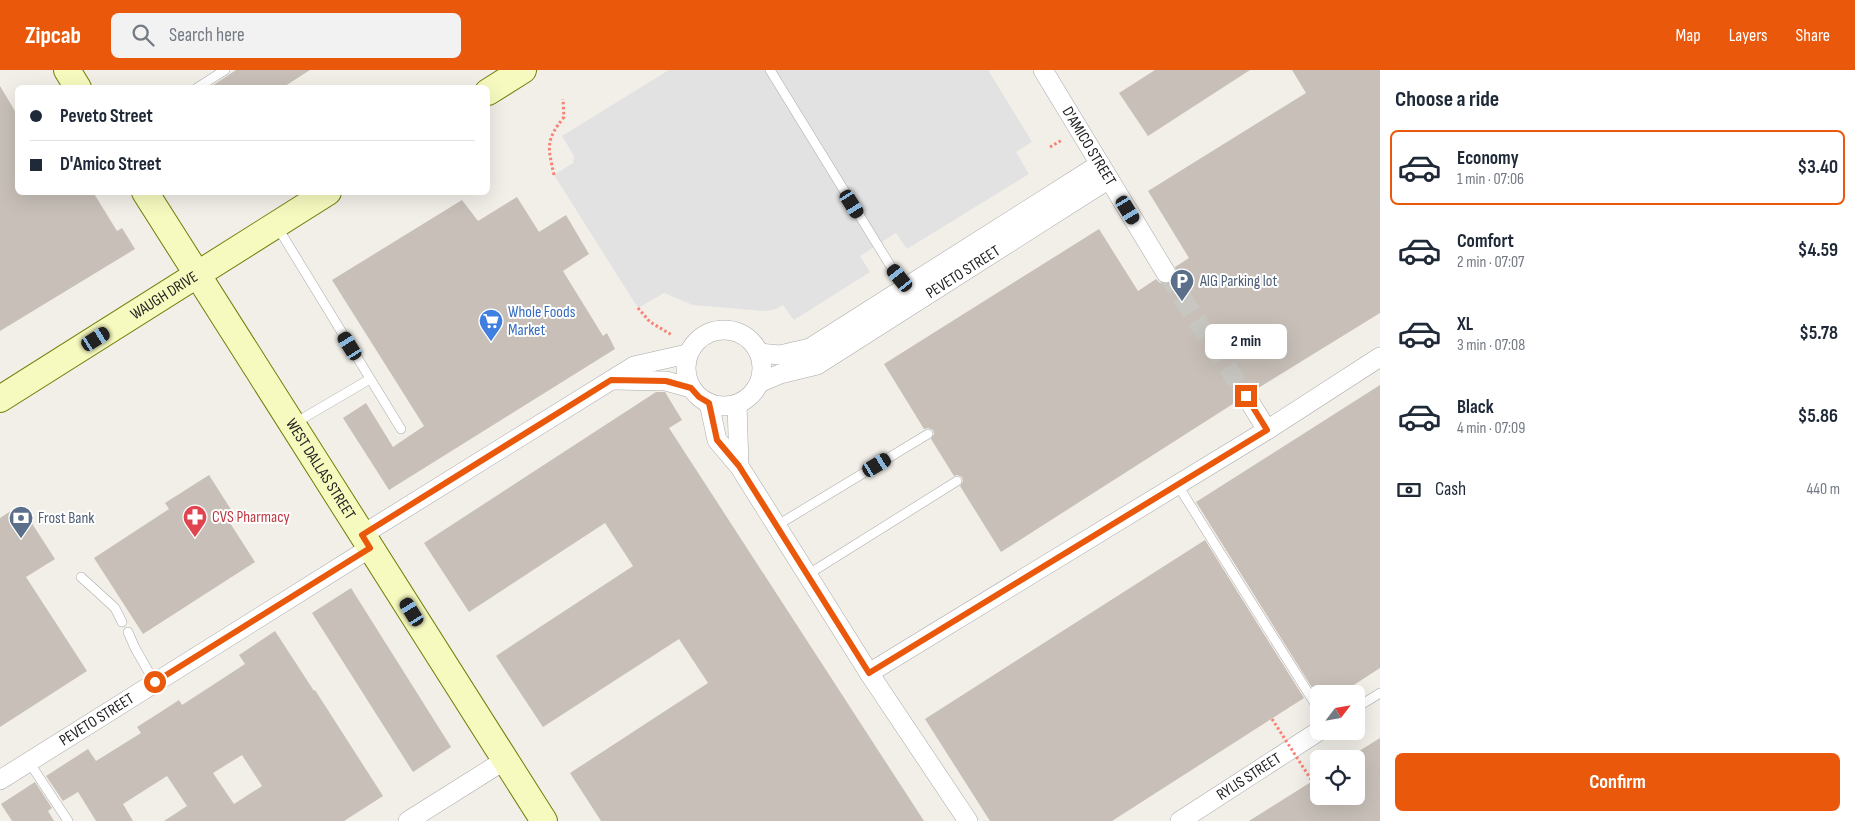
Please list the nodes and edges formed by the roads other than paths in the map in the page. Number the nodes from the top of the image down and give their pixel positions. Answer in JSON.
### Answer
{"nodes":[{"id":1,"x":67,"y":70,"type":"edge"},
{"id":2,"x":225,"y":70,"type":"edge"},
{"id":3,"x":522,"y":70,"type":"edge"},
{"id":4,"x":770,"y":70,"type":"edge"},
{"id":5,"x":1043,"y":70,"type":"edge"},
{"id":6,"x":76,"y":85,"type":"edge"},
{"id":7,"x":202,"y":85,"type":"edge"},
{"id":8,"x":490,"y":91,"type":"edge"},
{"id":9,"x":1105,"y":172,"type":"junction"},
{"id":10,"x":147,"y":195,"type":"edge"},
{"id":11,"x":323,"y":195,"type":"edge"},
{"id":12,"x":276,"y":225,"type":"junction"},
{"id":13,"x":1166,"y":273,"type":"tunnel mouth"},
{"id":14,"x":197,"y":276,"type":"junction"},
{"id":15,"x":906,"y":286,"type":"junction"},
{"id":16,"x":759,"y":353,"type":"junction"},
{"id":17,"x":688,"y":354,"type":"junction"},
{"id":18,"x":1380,"y":357,"type":"edge"},
{"id":19,"x":370,"y":379,"type":"junction"},
{"id":20,"x":611,"y":380,"type":"junction"},
{"id":21,"x":759,"y":383,"type":"junction"},
{"id":22,"x":691,"y":388,"type":"junction"},
{"id":23,"x":1246,"y":396,"type":"tunnel mouth"},
{"id":24,"x":0,"y":399,"type":"edge"},
{"id":25,"x":709,"y":403,"type":"junction"},
{"id":26,"x":737,"y":404,"type":"junction"},
{"id":27,"x":292,"y":425,"type":"junction"},
{"id":28,"x":401,"y":429,"type":"dead end"},
{"id":29,"x":1267,"y":430,"type":"junction"},
{"id":30,"x":928,"y":434,"type":"dead end"},
{"id":31,"x":739,"y":466,"type":"junction"},
{"id":32,"x":957,"y":481,"type":"dead end"},
{"id":33,"x":1177,"y":484,"type":"junction"},
{"id":34,"x":776,"y":526,"type":"junction"},
{"id":35,"x":366,"y":541,"type":"junction"},
{"id":36,"x":806,"y":575,"type":"junction"},
{"id":37,"x":81,"y":577,"type":"dead end"},
{"id":38,"x":122,"y":622,"type":"dead end"},
{"id":39,"x":128,"y":632,"type":"dead end"},
{"id":40,"x":869,"y":673,"type":"junction"},
{"id":41,"x":155,"y":682,"type":"junction"},
{"id":42,"x":1380,"y":693,"type":"edge"},
{"id":43,"x":1310,"y":696,"type":"edge"},
{"id":44,"x":1365,"y":702,"type":"edge"},
{"id":45,"x":1310,"y":737,"type":"edge"},
{"id":46,"x":505,"y":760,"type":"junction"},
{"id":47,"x":29,"y":762,"type":"junction"},
{"id":48,"x":0,"y":780,"type":"edge"},
{"id":49,"x":1191,"y":818,"type":"edge"},
{"id":50,"x":68,"y":821,"type":"edge"},
{"id":51,"x":408,"y":821,"type":"edge"},
{"id":52,"x":544,"y":821,"type":"edge"},
{"id":53,"x":968,"y":821,"type":"edge"}],
"edges":[{"from":1,"to":6,"type":"main road"},
{"from":2,"to":7,"type":"lane"},
{"from":3,"to":8,"type":"main road"},
{"from":4,"to":15,"type":"lane"},
{"from":5,"to":9,"type":"street","name":"D'AMICO STREET"},
{"from":9,"to":13,"type":"street","name":"D'AMICO STREET"},
{"from":9,"to":15,"type":"street","name":"PEVETO STREET"},
{"from":9,"to":21,"type":"street","name":"PEVETO STREET"},
{"from":10,"to":14,"type":"main road","name":"WEST DALLAS STREET"},
{"from":11,"to":12,"type":"main road","name":"WAUGH DRIVE"},
{"from":12,"to":14,"type":"main road","name":"WAUGH DRIVE"},
{"from":12,"to":19,"type":"lane"},
{"from":14,"to":24,"type":"main road","name":"WAUGH DRIVE"},
{"from":14,"to":27,"type":"main road","name":"WEST DALLAS STREET"},
{"from":15,"to":16,"type":"street","name":"PEVETO STREET"},
{"from":16,"to":17,"type":"street"},
{"from":16,"to":21,"type":"street"},
{"from":17,"to":20,"type":"street","name":"PEVETO STREET"},
{"from":17,"to":22,"type":"street"},
{"from":18,"to":29,"type":"street"},
{"from":19,"to":27,"type":"lane"},
{"from":19,"to":28,"type":"lane"},
{"from":20,"to":22,"type":"street"},
{"from":20,"to":35,"type":"street","name":"PEVETO STREET"},
{"from":21,"to":26,"type":"street"},
{"from":22,"to":25,"type":"street"},
{"from":23,"to":29,"type":"street"},
{"from":25,"to":26,"type":"street"},
{"from":25,"to":31,"type":"street"},
{"from":26,"to":31,"type":"street"},
{"from":27,"to":35,"type":"main road","name":"WEST DALLAS STREET"},
{"from":29,"to":33,"type":"street"},
{"from":30,"to":34,"type":"lane"},
{"from":31,"to":34,"type":"street"},
{"from":32,"to":36,"type":"lane"},
{"from":33,"to":40,"type":"street"},
{"from":33,"to":43,"type":"lane"},
{"from":34,"to":36,"type":"street"},
{"from":35,"to":41,"type":"street","name":"PEVETO STREET"},
{"from":35,"to":46,"type":"main road","name":"WEST DALLAS STREET"},
{"from":36,"to":40,"type":"street"},
{"from":37,"to":38,"type":"lane"},
{"from":39,"to":41,"type":"lane"},
{"from":40,"to":53,"type":"street"},
{"from":41,"to":47,"type":"street","name":"PEVETO STREET"},
{"from":42,"to":44,"type":"lane"},
{"from":45,"to":49,"type":"street","name":"RYLIS STREET"},
{"from":46,"to":51,"type":"street"},
{"from":46,"to":52,"type":"main road","name":"WEST DALLAS STREET"},
{"from":47,"to":48,"type":"street","name":"PEVETO STREET"},
{"from":47,"to":50,"type":"lane"}]}
